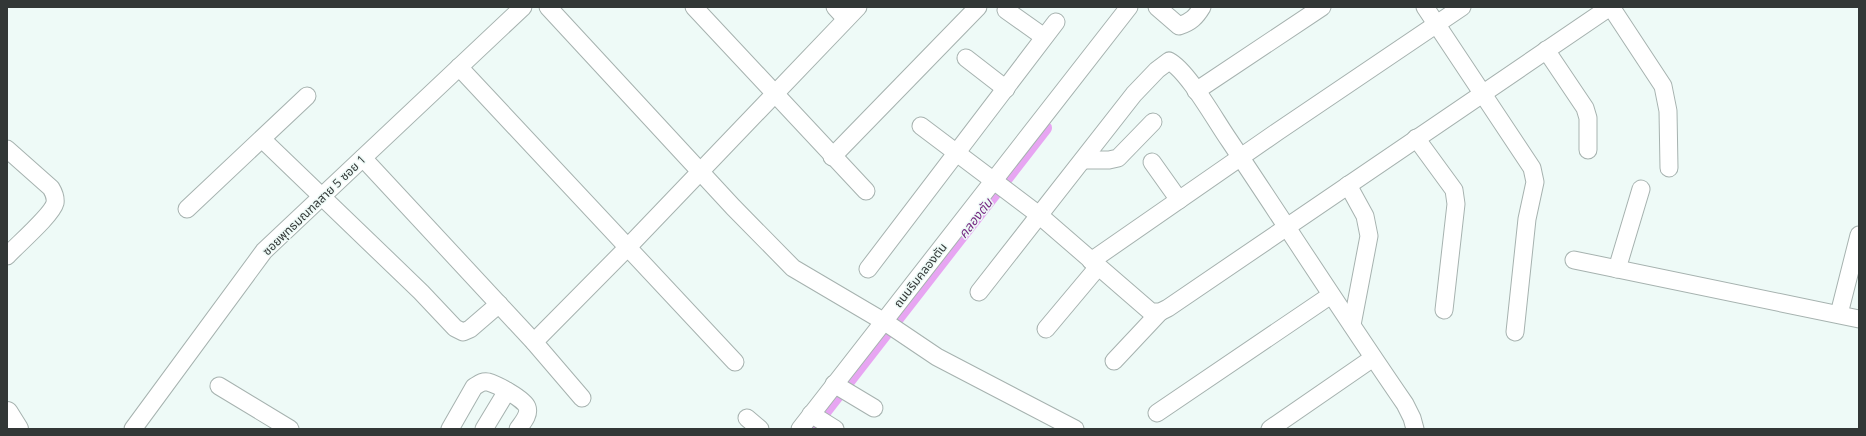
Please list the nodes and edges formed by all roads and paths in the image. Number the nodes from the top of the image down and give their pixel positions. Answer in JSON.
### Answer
{"nodes":[{"id":1,"x":523,"y":7,"type":"edge"},
{"id":2,"x":548,"y":7,"type":"edge"},
{"id":3,"x":694,"y":7,"type":"edge"},
{"id":4,"x":978,"y":7,"type":"edge"},
{"id":5,"x":1129,"y":7,"type":"edge"},
{"id":6,"x":1202,"y":7,"type":"edge"},
{"id":7,"x":1322,"y":7,"type":"edge"},
{"id":8,"x":1425,"y":7,"type":"edge"},
{"id":9,"x":1462,"y":7,"type":"edge"},
{"id":10,"x":1610,"y":7,"type":"edge"},
{"id":11,"x":1159,"y":8,"type":"edge"},
{"id":12,"x":1006,"y":10,"type":"dead end"},
{"id":13,"x":847,"y":11,"type":"edge"},
{"id":14,"x":1056,"y":22,"type":"dead end"},
{"id":15,"x":1437,"y":24,"type":"junction"},
{"id":16,"x":1044,"y":38,"type":"junction"},
{"id":17,"x":1546,"y":50,"type":"junction"},
{"id":18,"x":966,"y":58,"type":"dead end"},
{"id":19,"x":458,"y":67,"type":"junction"},
{"id":20,"x":1006,"y":89,"type":"junction"},
{"id":21,"x":1196,"y":91,"type":"junction"},
{"id":22,"x":774,"y":94,"type":"junction"},
{"id":23,"x":1481,"y":94,"type":"junction"},
{"id":24,"x":307,"y":96,"type":"dead end"},
{"id":25,"x":1153,"y":122,"type":"dead end"},
{"id":26,"x":921,"y":126,"type":"dead end"},
{"id":27,"x":1416,"y":138,"type":"junction"},
{"id":28,"x":262,"y":139,"type":"junction"},
{"id":29,"x":7,"y":150,"type":"edge"},
{"id":30,"x":1588,"y":150,"type":"dead end"},
{"id":31,"x":957,"y":153,"type":"junction"},
{"id":32,"x":832,"y":157,"type":"junction"},
{"id":33,"x":364,"y":158,"type":"junction"},
{"id":34,"x":1240,"y":158,"type":"junction"},
{"id":35,"x":1083,"y":160,"type":"junction"},
{"id":36,"x":1152,"y":162,"type":"dead end"},
{"id":37,"x":1669,"y":168,"type":"dead end"},
{"id":38,"x":700,"y":172,"type":"junction"},
{"id":39,"x":998,"y":183,"type":"junction"},
{"id":40,"x":1348,"y":185,"type":"junction"},
{"id":41,"x":1641,"y":189,"type":"dead end"},
{"id":42,"x":866,"y":191,"type":"dead end"},
{"id":43,"x":321,"y":197,"type":"junction"},
{"id":44,"x":1179,"y":200,"type":"junction"},
{"id":45,"x":187,"y":209,"type":"dead end"},
{"id":46,"x":1039,"y":215,"type":"junction"},
{"id":47,"x":1286,"y":227,"type":"junction"},
{"id":48,"x":1859,"y":235,"type":"edge"},
{"id":49,"x":628,"y":247,"type":"junction"},
{"id":50,"x":7,"y":256,"type":"edge"},
{"id":51,"x":1574,"y":260,"type":"dead end"},
{"id":52,"x":1095,"y":264,"type":"junction"},
{"id":53,"x":868,"y":269,"type":"dead end"},
{"id":54,"x":1617,"y":269,"type":"junction"},
{"id":55,"x":979,"y":292,"type":"dead end"},
{"id":56,"x":1331,"y":295,"type":"junction"},
{"id":57,"x":499,"y":304,"type":"junction"},
{"id":58,"x":1444,"y":310,"type":"dead end"},
{"id":59,"x":1160,"y":312,"type":"junction"},
{"id":60,"x":1839,"y":314,"type":"junction"},
{"id":61,"x":1859,"y":319,"type":"edge"},
{"id":62,"x":1352,"y":325,"type":"junction"},
{"id":63,"x":891,"y":326,"type":"junction"},
{"id":64,"x":1046,"y":329,"type":"dead end"},
{"id":65,"x":1515,"y":332,"type":"dead end"},
{"id":66,"x":534,"y":342,"type":"junction"},
{"id":67,"x":1373,"y":358,"type":"junction"},
{"id":68,"x":1114,"y":361,"type":"dead end"},
{"id":69,"x":734,"y":362,"type":"dead end"},
{"id":70,"x":219,"y":386,"type":"dead end"},
{"id":71,"x":841,"y":388,"type":"junction"},
{"id":72,"x":507,"y":391,"type":"junction"},
{"id":73,"x":582,"y":398,"type":"dead end"},
{"id":74,"x":874,"y":408,"type":"dead end"},
{"id":75,"x":7,"y":413,"type":"edge"},
{"id":76,"x":1157,"y":413,"type":"dead end"},
{"id":77,"x":747,"y":418,"type":"dead end"},
{"id":78,"x":822,"y":421,"type":"edge"},
{"id":79,"x":17,"y":429,"type":"edge"},
{"id":80,"x":133,"y":429,"type":"edge"},
{"id":81,"x":290,"y":429,"type":"edge"},
{"id":82,"x":450,"y":429,"type":"edge"},
{"id":83,"x":484,"y":429,"type":"edge"},
{"id":84,"x":518,"y":429,"type":"edge"},
{"id":85,"x":760,"y":429,"type":"edge"},
{"id":86,"x":800,"y":429,"type":"edge"},
{"id":87,"x":1075,"y":429,"type":"edge"},
{"id":88,"x":1270,"y":429,"type":"edge"},
{"id":89,"x":1415,"y":429,"type":"edge"}],
"edges":[{"from":1,"to":19,"type":"street","name":"ซอยพุทธมณฑลสาย 5 ซอย 1"},
{"from":2,"to":38,"type":"street"},
{"from":3,"to":22,"type":"street"},
{"from":4,"to":32,"type":"street"},
{"from":5,"to":39,"type":"street","name":"ถนนริมคลองตัน"},
{"from":6,"to":11,"type":"street"},
{"from":7,"to":21,"type":"street"},
{"from":8,"to":15,"type":"street"},
{"from":9,"to":15,"type":"street"},
{"from":10,"to":17,"type":"street"},
{"from":10,"to":37,"type":"street"},
{"from":12,"to":16,"type":"street"},
{"from":13,"to":22,"type":"street"},
{"from":14,"to":16,"type":"street"},
{"from":15,"to":23,"type":"street"},
{"from":15,"to":34,"type":"street"},
{"from":16,"to":20,"type":"street"},
{"from":17,"to":23,"type":"street"},
{"from":17,"to":30,"type":"street"},
{"from":18,"to":20,"type":"street"},
{"from":19,"to":33,"type":"street","name":"ซอยพุทธมณฑลสาย 5 ซอย 1"},
{"from":19,"to":49,"type":"street"},
{"from":20,"to":31,"type":"street"},
{"from":21,"to":34,"type":"street"},
{"from":21,"to":35,"type":"street"},
{"from":22,"to":32,"type":"street"},
{"from":22,"to":38,"type":"street"},
{"from":23,"to":27,"type":"street"},
{"from":23,"to":65,"type":"street"},
{"from":24,"to":28,"type":"street"},
{"from":25,"to":35,"type":"street"},
{"from":26,"to":31,"type":"street"},
{"from":27,"to":40,"type":"street"},
{"from":27,"to":58,"type":"street"},
{"from":28,"to":43,"type":"street"},
{"from":28,"to":45,"type":"street"},
{"from":29,"to":50,"type":"street"},
{"from":31,"to":39,"type":"street"},
{"from":31,"to":53,"type":"street"},
{"from":32,"to":42,"type":"street"},
{"from":33,"to":43,"type":"street","name":"ซอยพุทธมณฑลสาย 5 ซอย 1"},
{"from":33,"to":57,"type":"street"},
{"from":34,"to":44,"type":"street"},
{"from":34,"to":47,"type":"street"},
{"from":35,"to":46,"type":"street"},
{"from":36,"to":44,"type":"street"},
{"from":38,"to":49,"type":"street"},
{"from":38,"to":63,"type":"street"},
{"from":39,"to":46,"type":"street"},
{"from":39,"to":63,"type":"street","name":"ถนนริมคลองตัน"},
{"from":40,"to":47,"type":"street"},
{"from":40,"to":62,"type":"street"},
{"from":41,"to":54,"type":"street"},
{"from":43,"to":57,"type":"street"},
{"from":43,"to":80,"type":"street","name":"ซอยพุทธมณฑลสาย 5 ซอย 1"},
{"from":44,"to":52,"type":"street"},
{"from":46,"to":52,"type":"street"},
{"from":46,"to":55,"type":"street"},
{"from":47,"to":56,"type":"street"},
{"from":47,"to":59,"type":"street"},
{"from":48,"to":60,"type":"street"},
{"from":49,"to":66,"type":"street"},
{"from":49,"to":69,"type":"street"},
{"from":51,"to":54,"type":"street"},
{"from":52,"to":59,"type":"street"},
{"from":52,"to":64,"type":"street"},
{"from":54,"to":60,"type":"street"},
{"from":56,"to":62,"type":"street"},
{"from":56,"to":76,"type":"street"},
{"from":57,"to":66,"type":"street"},
{"from":59,"to":68,"type":"street"},
{"from":60,"to":61,"type":"street"},
{"from":62,"to":67,"type":"street"},
{"from":63,"to":71,"type":"street","name":"ถนนริมคลองตัน"},
{"from":63,"to":87,"type":"street"},
{"from":66,"to":73,"type":"street"},
{"from":67,"to":88,"type":"street"},
{"from":67,"to":89,"type":"street"},
{"from":70,"to":81,"type":"street"},
{"from":71,"to":74,"type":"street"},
{"from":71,"to":78,"type":"street","name":"ถนนริมคลองตัน"},
{"from":72,"to":82,"type":"street"},
{"from":72,"to":83,"type":"street"},
{"from":72,"to":84,"type":"street"},
{"from":75,"to":79,"type":"main road"},
{"from":77,"to":85,"type":"street"},
{"from":78,"to":86,"type":"street","name":"ถนนริมคลองตัน"}]}
